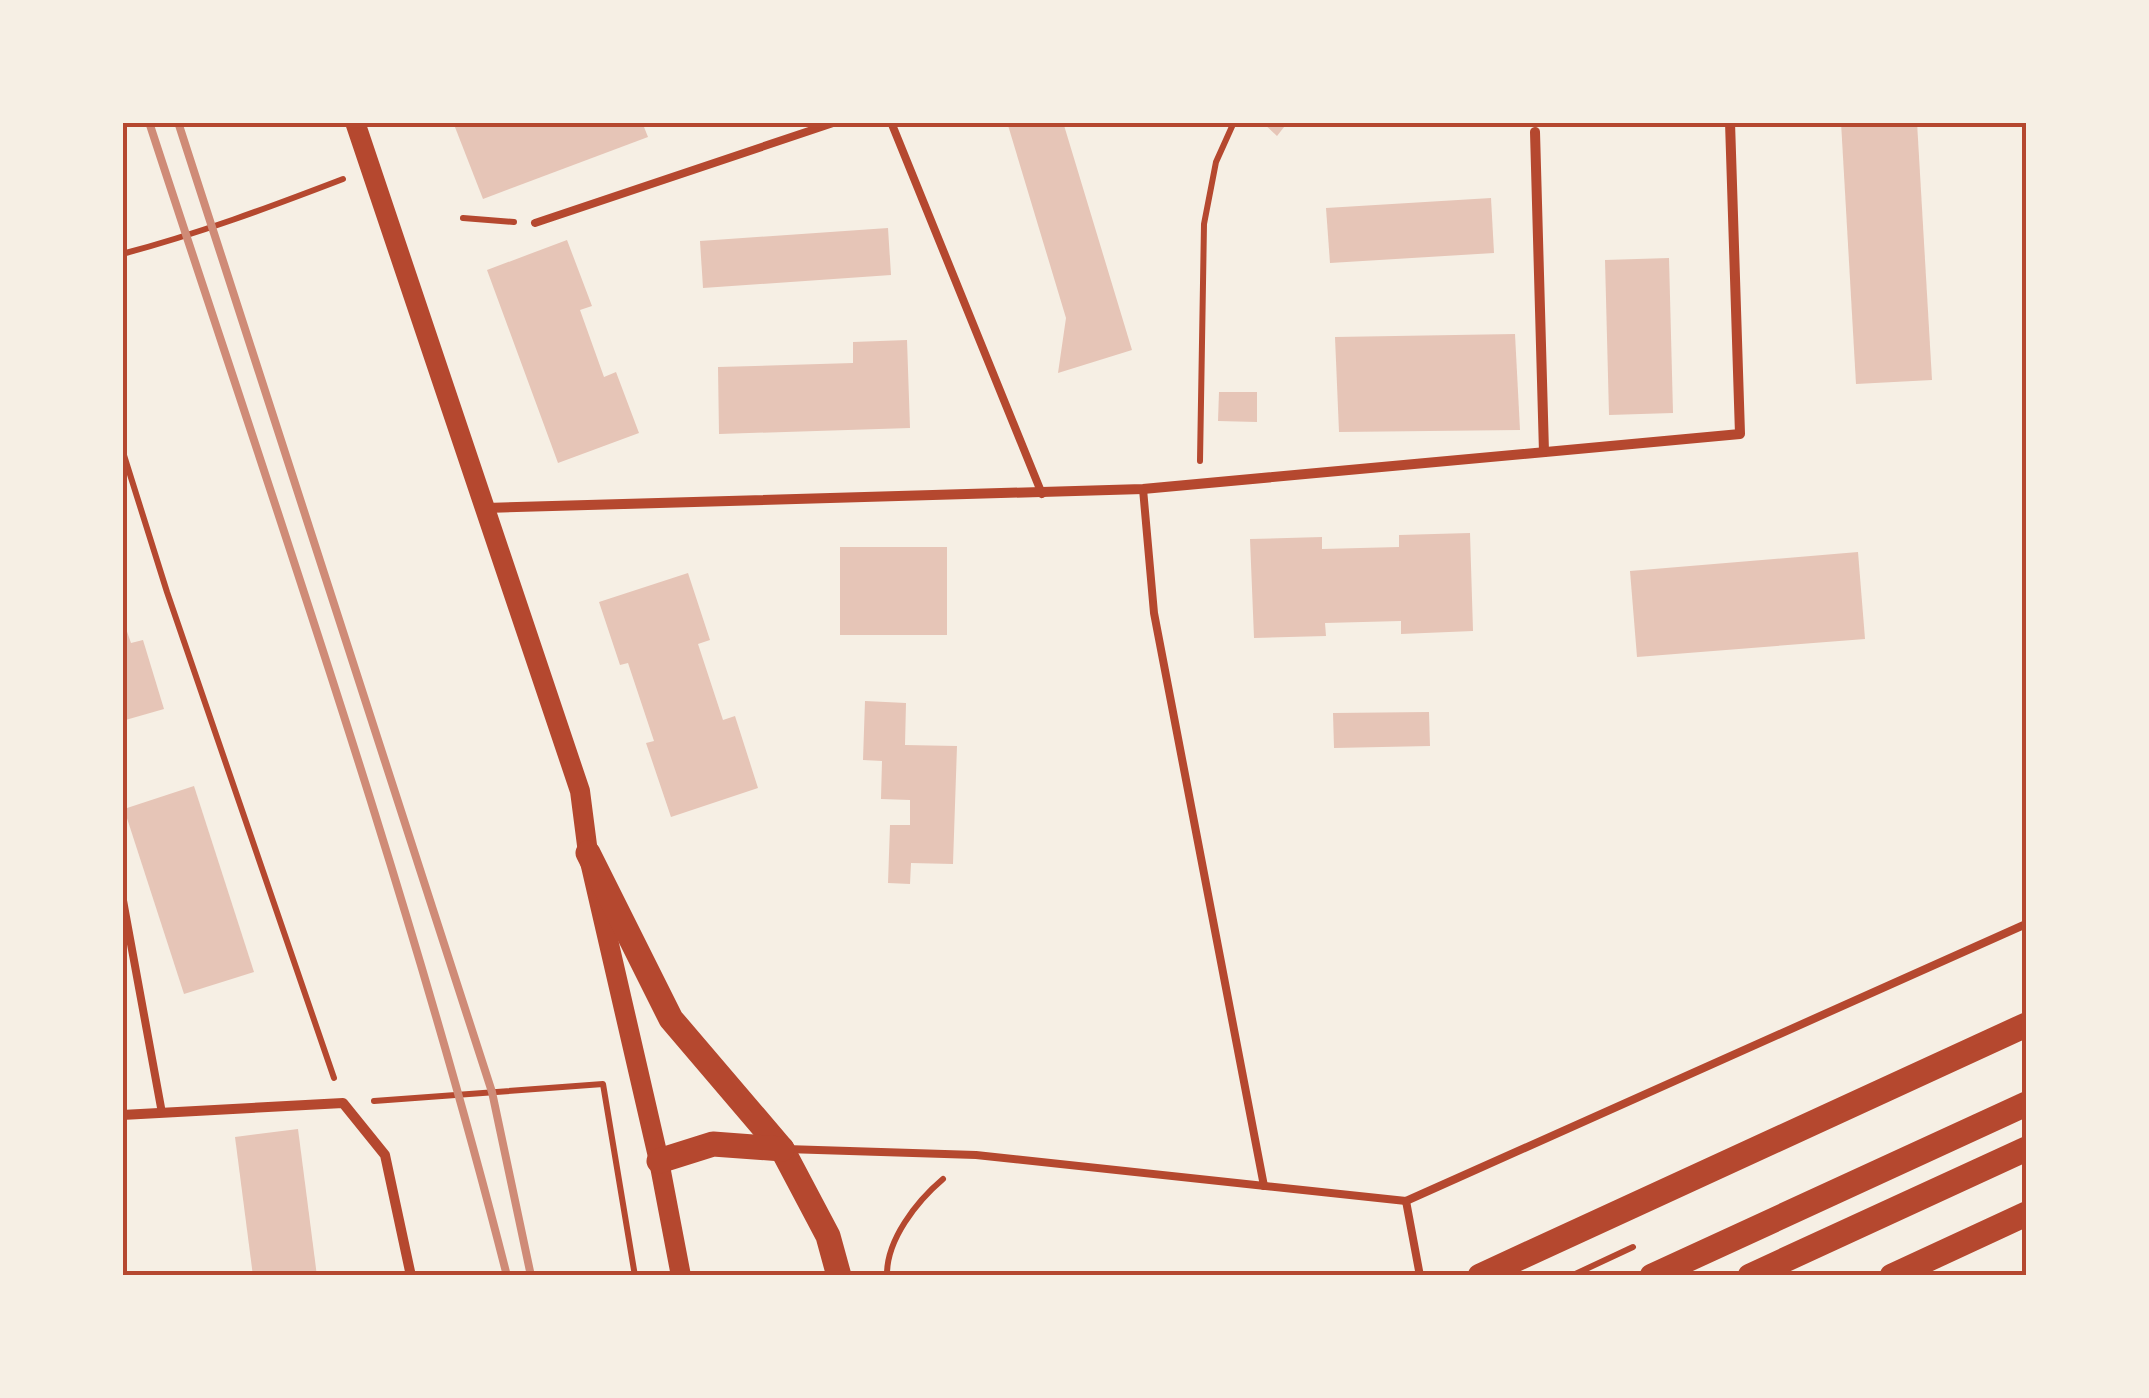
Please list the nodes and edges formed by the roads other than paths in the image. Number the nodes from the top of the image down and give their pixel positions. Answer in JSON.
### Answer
{"nodes":[{"id":1,"x":355,"y":122,"type":"edge"},
{"id":2,"x":836,"y":122,"type":"edge"},
{"id":3,"x":891,"y":122,"type":"edge"},
{"id":4,"x":1730,"y":122,"type":"edge"},
{"id":5,"x":1535,"y":132,"type":"dead end"},
{"id":6,"x":535,"y":223,"type":"road end"},
{"id":7,"x":1544,"y":452,"type":"junction"},
{"id":8,"x":1143,"y":489,"type":"junction"},
{"id":9,"x":1042,"y":494,"type":"junction"},
{"id":10,"x":486,"y":508,"type":"junction"},
{"id":11,"x":588,"y":853,"type":"junction"},
{"id":12,"x":122,"y":896,"type":"edge"},
{"id":13,"x":2026,"y":924,"type":"edge"},
{"id":14,"x":2026,"y":1024,"type":"edge"},
{"id":15,"x":2026,"y":1104,"type":"edge"},
{"id":16,"x":162,"y":1112,"type":"junction"},
{"id":17,"x":122,"y":1115,"type":"edge"},
{"id":18,"x":782,"y":1149,"type":"junction"},
{"id":19,"x":2026,"y":1149,"type":"edge"},
{"id":20,"x":660,"y":1161,"type":"junction"},
{"id":21,"x":1264,"y":1186,"type":"junction"},
{"id":22,"x":1406,"y":1201,"type":"junction"},
{"id":23,"x":2026,"y":1214,"type":"edge"},
{"id":24,"x":411,"y":1276,"type":"edge"},
{"id":25,"x":680,"y":1276,"type":"edge"},
{"id":26,"x":839,"y":1276,"type":"edge"},
{"id":27,"x":1420,"y":1276,"type":"edge"},
{"id":28,"x":1480,"y":1276,"type":"edge"},
{"id":29,"x":1652,"y":1276,"type":"edge"},
{"id":30,"x":1750,"y":1276,"type":"edge"},
{"id":31,"x":1892,"y":1276,"type":"edge"}],
"edges":[{"from":1,"to":10,"type":"main road"},
{"from":2,"to":6,"type":"lane"},
{"from":3,"to":9,"type":"lane"},
{"from":4,"to":7,"type":"street"},
{"from":5,"to":7,"type":"street"},
{"from":7,"to":8,"type":"street"},
{"from":8,"to":9,"type":"street"},
{"from":8,"to":21,"type":"lane"},
{"from":9,"to":10,"type":"street"},
{"from":10,"to":11,"type":"main road"},
{"from":11,"to":18,"type":"main road"},
{"from":11,"to":20,"type":"main road"},
{"from":12,"to":16,"type":"lane"},
{"from":13,"to":22,"type":"lane"},
{"from":14,"to":28,"type":"main road"},
{"from":15,"to":29,"type":"main road"},
{"from":16,"to":17,"type":"street"},
{"from":16,"to":24,"type":"street"},
{"from":18,"to":20,"type":"main road"},
{"from":18,"to":21,"type":"lane"},
{"from":18,"to":26,"type":"main road"},
{"from":19,"to":30,"type":"main road"},
{"from":20,"to":25,"type":"main road"},
{"from":21,"to":22,"type":"lane"},
{"from":22,"to":27,"type":"lane"},
{"from":23,"to":31,"type":"main road"}]}
